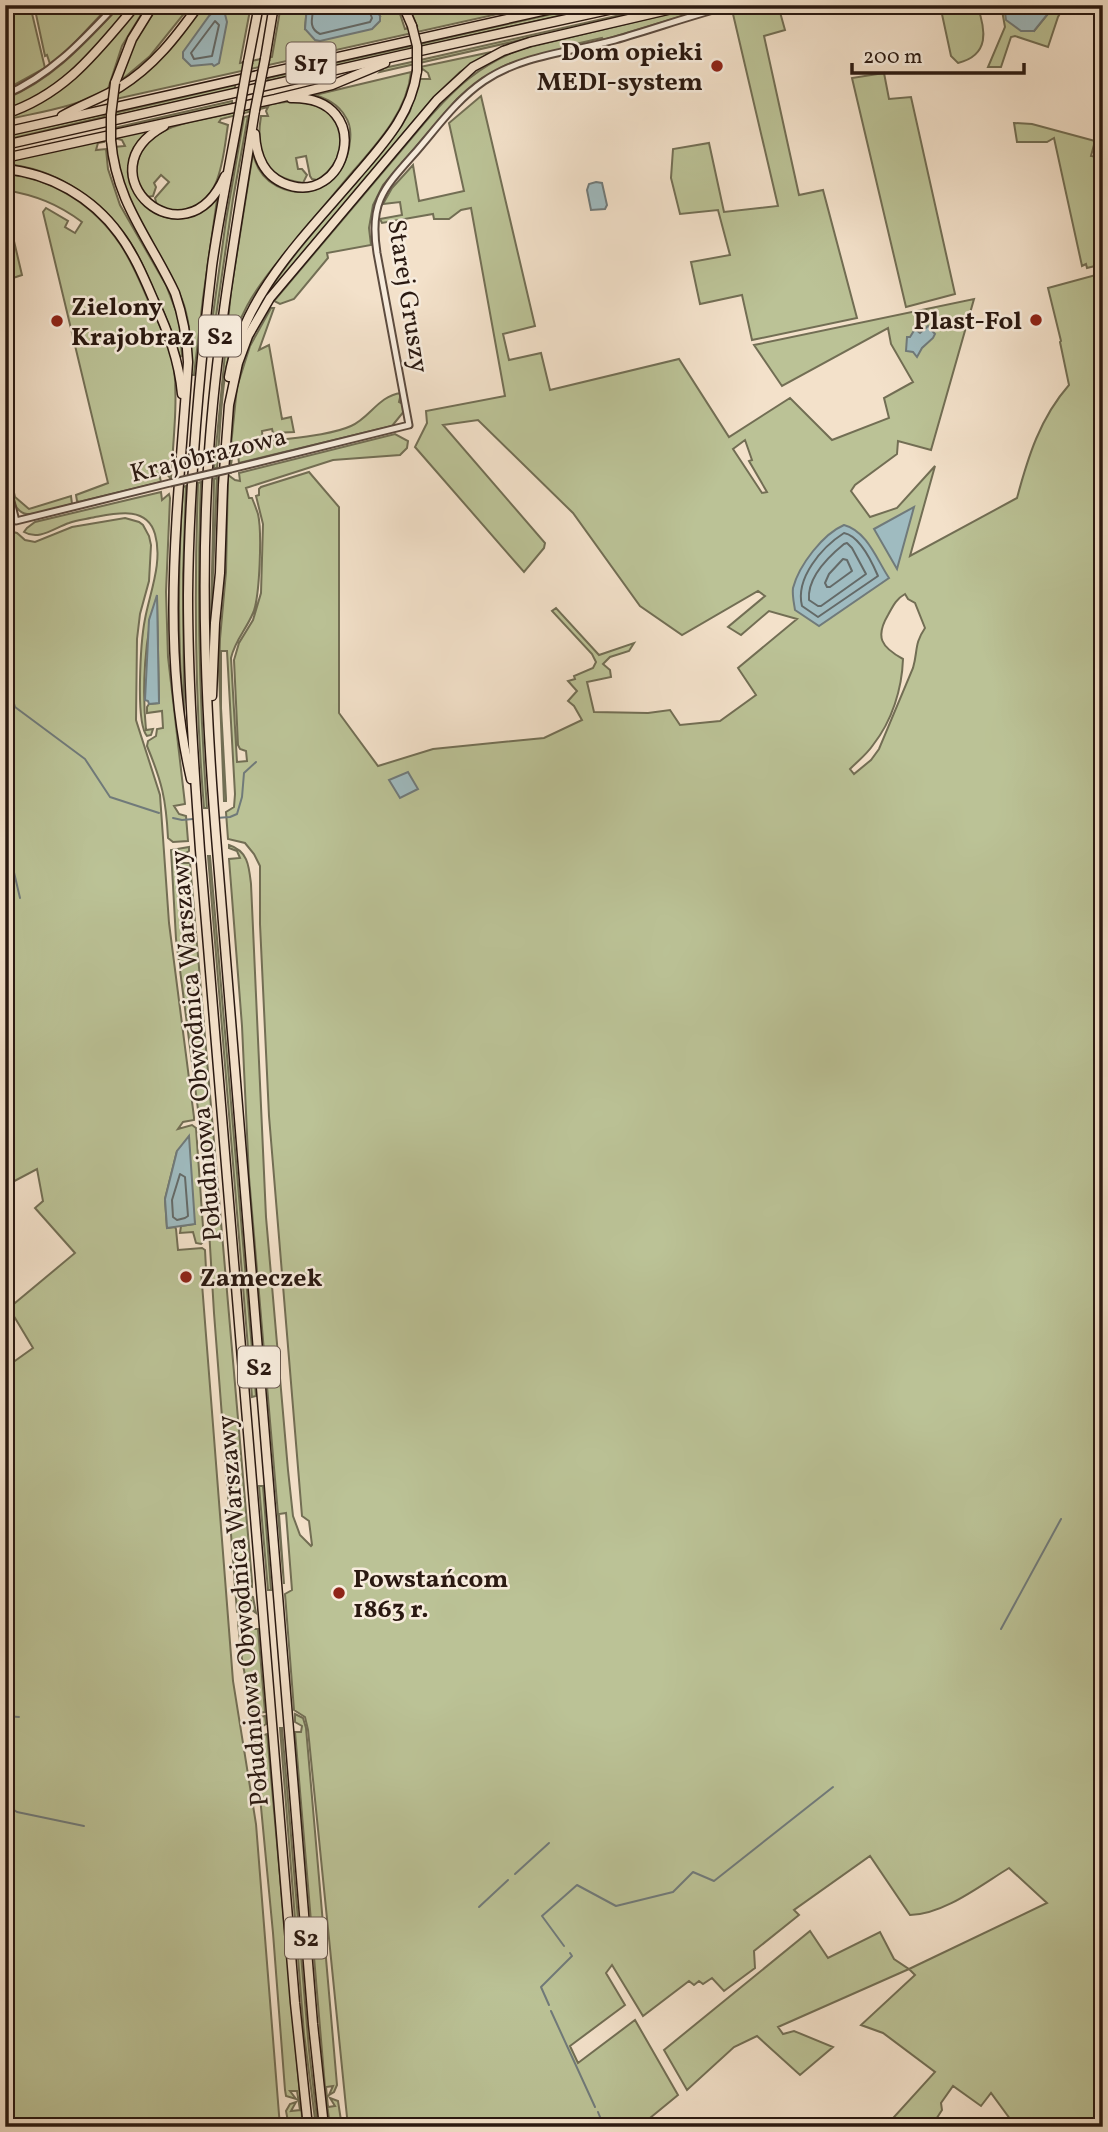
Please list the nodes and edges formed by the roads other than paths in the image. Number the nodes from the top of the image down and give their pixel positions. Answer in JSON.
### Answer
{"nodes":[{"id":1,"x":116,"y":5,"type":"edge"},
{"id":2,"x":136,"y":5,"type":"edge"},
{"id":3,"x":153,"y":5,"type":"edge"},
{"id":4,"x":199,"y":5,"type":"edge"},
{"id":5,"x":259,"y":5,"type":"edge"},
{"id":6,"x":274,"y":5,"type":"edge"},
{"id":7,"x":403,"y":5,"type":"edge"},
{"id":8,"x":569,"y":5,"type":"edge"},
{"id":9,"x":631,"y":5,"type":"edge"},
{"id":10,"x":688,"y":5,"type":"edge"},
{"id":11,"x":732,"y":5,"type":"edge"},
{"id":12,"x":402,"y":55,"type":"junction"},
{"id":13,"x":5,"y":95,"type":"edge"},
{"id":14,"x":275,"y":99,"type":"junction"},
{"id":15,"x":256,"y":110,"type":"junction"},
{"id":16,"x":5,"y":114,"type":"edge"},
{"id":17,"x":53,"y":121,"type":"junction"},
{"id":18,"x":176,"y":121,"type":"junction"},
{"id":19,"x":5,"y":132,"type":"edge"},
{"id":20,"x":5,"y":145,"type":"edge"},
{"id":21,"x":5,"y":158,"type":"edge"},
{"id":22,"x":230,"y":163,"type":"junction"},
{"id":23,"x":5,"y":169,"type":"edge"},
{"id":24,"x":183,"y":415,"type":"junction"},
{"id":25,"x":409,"y":425,"type":"joint"},
{"id":26,"x":225,"y":454,"type":"junction"},
{"id":27,"x":5,"y":478,"type":"edge"},
{"id":28,"x":210,"y":759,"type":"junction"},
{"id":29,"x":197,"y":803,"type":"junction"},
{"id":30,"x":308,"y":2127,"type":"edge"},
{"id":31,"x":324,"y":2127,"type":"edge"}],
"edges":[{"from":1,"to":13,"type":"street"},
{"from":2,"to":16,"type":"highway"},
{"from":3,"to":24,"type":"highway","bridge":true},
{"from":4,"to":17,"type":"highway"},
{"from":5,"to":22,"type":"highway","name":"Południowa Obwodnica Warszawy","number":"S2","bridge":true},
{"from":6,"to":15,"type":"highway","name":"Południowa Obwodnica Warszawy","number":"S2","bridge":true},
{"from":7,"to":26,"type":"highway","bridge":true},
{"from":8,"to":17,"type":"highway","number":"S17"},
{"from":9,"to":12,"type":"highway","number":"S17"},
{"from":10,"to":26,"type":"highway"},
{"from":11,"to":25,"type":"street","name":"Starej Gruszy"},
{"from":12,"to":14,"type":"highway"},
{"from":12,"to":20,"type":"highway","number":"S17"},
{"from":14,"to":15,"type":"highway"},
{"from":14,"to":18,"type":"highway"},
{"from":15,"to":28,"type":"highway","name":"Południowa Obwodnica Warszawy","number":"S2"},
{"from":17,"to":19,"type":"highway","number":"S17"},
{"from":18,"to":21,"type":"highway"},
{"from":18,"to":22,"type":"highway"},
{"from":22,"to":29,"type":"highway","name":"Południowa Obwodnica Warszawy","number":"S2"},
{"from":23,"to":24,"type":"highway"},
{"from":24,"to":29,"type":"highway"},
{"from":25,"to":27,"type":"street","name":"Krajobrazowa","bridge":true},
{"from":26,"to":28,"type":"highway"},
{"from":28,"to":31,"type":"highway","name":"Południowa Obwodnica Warszawy","number":"S2"},
{"from":29,"to":30,"type":"highway","name":"Południowa Obwodnica Warszawy","number":"S2"}]}
